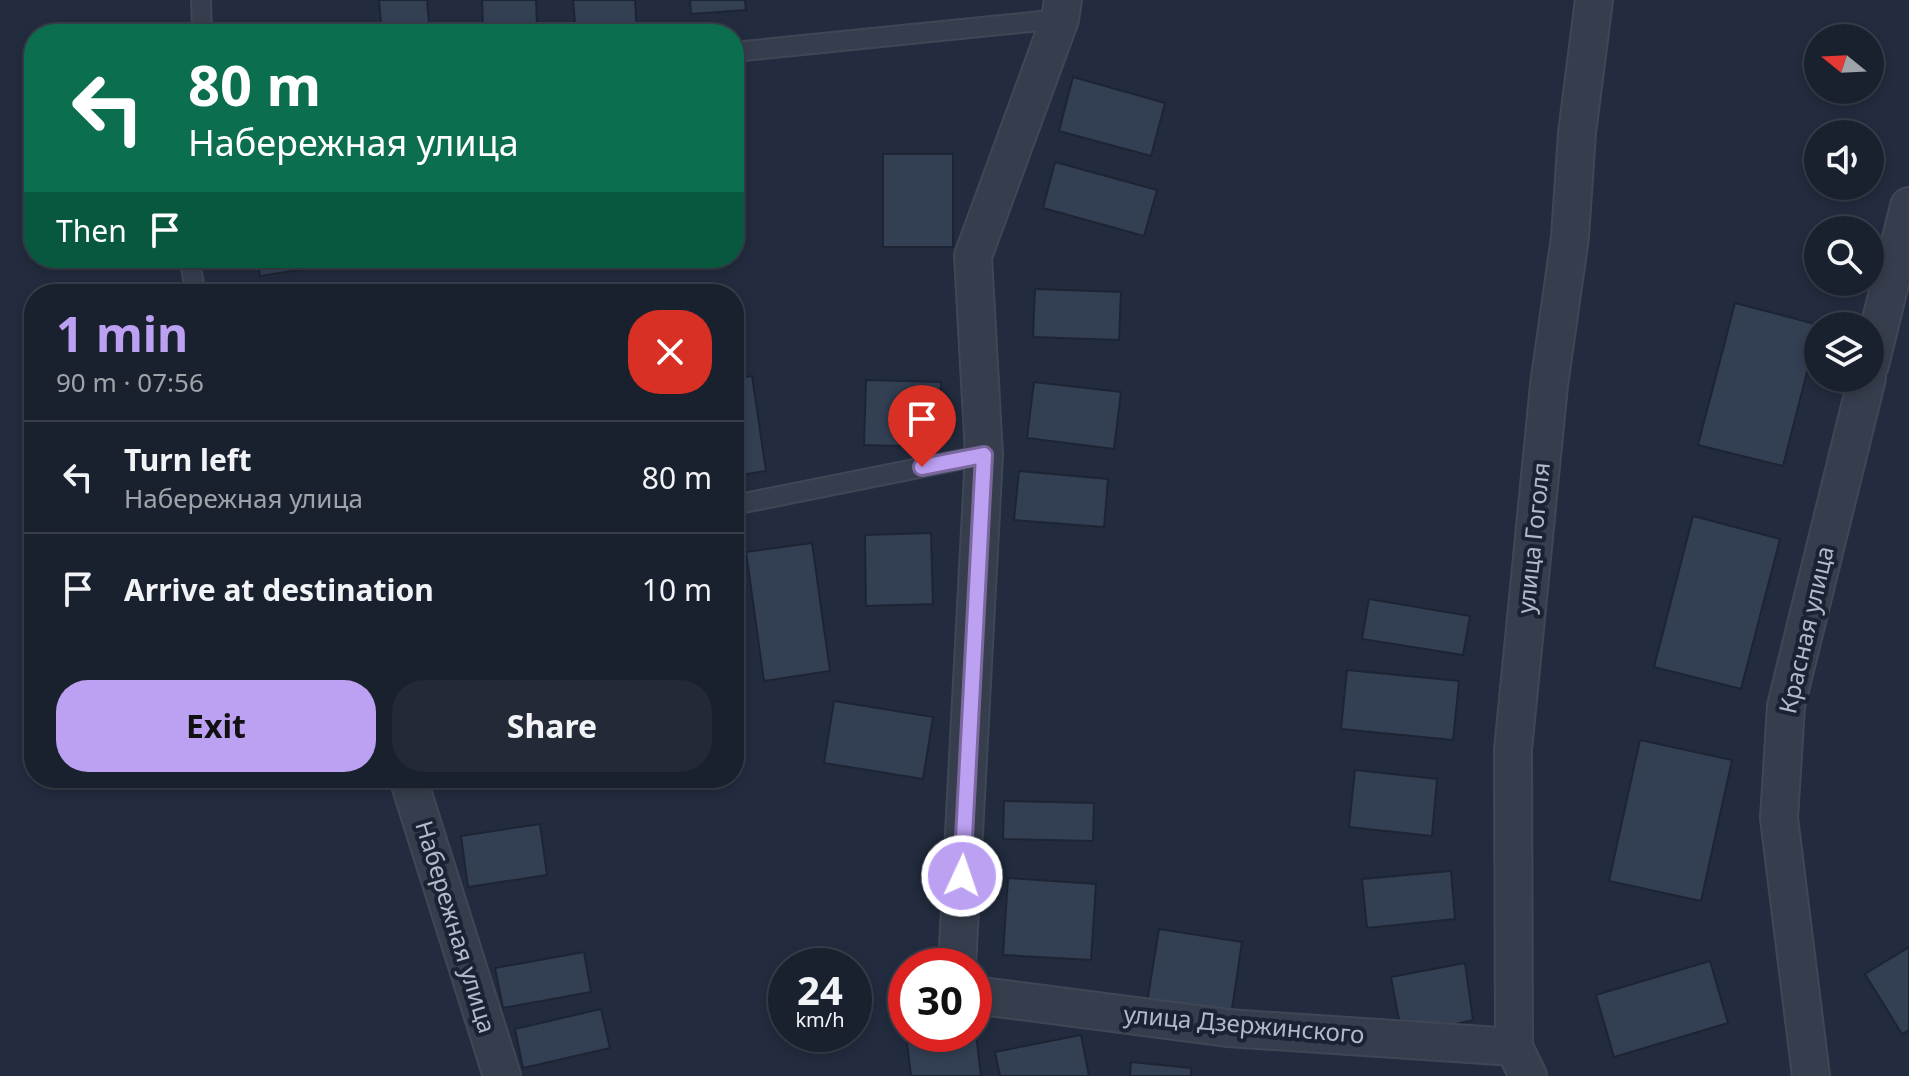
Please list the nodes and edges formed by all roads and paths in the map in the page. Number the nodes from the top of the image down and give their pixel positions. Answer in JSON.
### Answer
{"nodes":[{"id":1,"x":201,"y":0,"type":"edge"},
{"id":2,"x":1594,"y":0,"type":"edge"},
{"id":3,"x":1061,"y":10,"type":"edge"},
{"id":4,"x":202,"y":24,"type":"edge"},
{"id":5,"x":744,"y":51,"type":"edge"},
{"id":6,"x":1909,"y":206,"type":"edge"},
{"id":7,"x":1883,"y":312,"type":"edge"},
{"id":8,"x":1864,"y":392,"type":"edge"},
{"id":9,"x":984,"y":455,"type":"junction"},
{"id":10,"x":744,"y":503,"type":"edge"},
{"id":11,"x":411,"y":788,"type":"edge"},
{"id":12,"x":958,"y":948,"type":"edge"},
{"id":13,"x":992,"y":997,"type":"edge"},
{"id":14,"x":1521,"y":1061,"type":"edge"},
{"id":15,"x":502,"y":1076,"type":"edge"},
{"id":16,"x":1811,"y":1076,"type":"edge"}],
"edges":[{"from":1,"to":4,"type":"lane"},
{"from":2,"to":14,"type":"street","name":"улица Гоголя"},
{"from":3,"to":5,"type":"lane"},
{"from":3,"to":9,"type":"street"},
{"from":6,"to":7,"type":"street"},
{"from":8,"to":16,"type":"street","name":"Красная улица"},
{"from":9,"to":10,"type":"lane"},
{"from":9,"to":12,"type":"street"},
{"from":11,"to":15,"type":"street","name":"Набережная улица"},
{"from":13,"to":14,"type":"street","name":"улица Дзержинского"}]}
